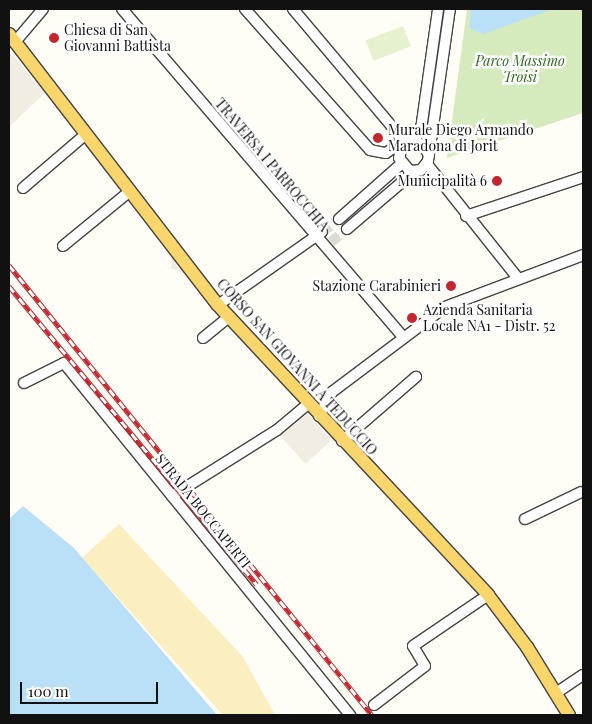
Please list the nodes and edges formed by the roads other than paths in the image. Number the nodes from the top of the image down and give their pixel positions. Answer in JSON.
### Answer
{"nodes":[{"id":1,"x":43,"y":9,"type":"edge"},
{"id":2,"x":122,"y":9,"type":"edge"},
{"id":3,"x":245,"y":9,"type":"edge"},
{"id":4,"x":293,"y":9,"type":"edge"},
{"id":5,"x":438,"y":9,"type":"edge"},
{"id":6,"x":450,"y":9,"type":"edge"},
{"id":7,"x":12,"y":38,"type":"edge"},
{"id":8,"x":86,"y":134,"type":"junction"},
{"id":9,"x":408,"y":140,"type":"junction"},
{"id":10,"x":401,"y":164,"type":"junction"},
{"id":11,"x":424,"y":166,"type":"junction"},
{"id":12,"x":583,"y":177,"type":"edge"},
{"id":13,"x":23,"y":188,"type":"dead end"},
{"id":14,"x":130,"y":191,"type":"junction"},
{"id":15,"x":466,"y":216,"type":"junction"},
{"id":16,"x":339,"y":219,"type":"tunnel mouth"},
{"id":17,"x":347,"y":229,"type":"tunnel mouth"},
{"id":18,"x":323,"y":239,"type":"junction"},
{"id":19,"x":63,"y":246,"type":"dead end"},
{"id":20,"x":583,"y":256,"type":"edge"},
{"id":21,"x":517,"y":278,"type":"junction"},
{"id":22,"x":218,"y":305,"type":"junction"},
{"id":23,"x":228,"y":317,"type":"junction"},
{"id":24,"x":403,"y":337,"type":"junction"},
{"id":25,"x":203,"y":338,"type":"dead end"},
{"id":26,"x":416,"y":376,"type":"dead end"},
{"id":27,"x":24,"y":383,"type":"dead end"},
{"id":28,"x":308,"y":404,"type":"junction"},
{"id":29,"x":319,"y":416,"type":"junction"},
{"id":30,"x":342,"y":441,"type":"junction"},
{"id":31,"x":583,"y":493,"type":"edge"},
{"id":32,"x":172,"y":496,"type":"junction"},
{"id":33,"x":525,"y":519,"type":"dead end"},
{"id":34,"x":488,"y":595,"type":"junction"},
{"id":35,"x":583,"y":674,"type":"edge"},
{"id":36,"x":556,"y":693,"type":"junction"},
{"id":37,"x":374,"y":705,"type":"dead end"},
{"id":38,"x":350,"y":715,"type":"edge"},
{"id":39,"x":569,"y":715,"type":"edge"}],
"edges":[{"from":1,"to":7,"type":"street"},
{"from":2,"to":18,"type":"street","name":"TRAVERSA I PARROCCHIA"},
{"from":3,"to":9,"type":"street"},
{"from":4,"to":9,"type":"street"},
{"from":5,"to":9,"type":"street"},
{"from":6,"to":11,"type":"street"},
{"from":7,"to":8,"type":"main road","name":"CORSO SAN GIOVANNI A TEDUCCIO"},
{"from":8,"to":13,"type":"street"},
{"from":8,"to":14,"type":"main road","name":"CORSO SAN GIOVANNI A TEDUCCIO"},
{"from":9,"to":10,"type":"street"},
{"from":9,"to":11,"type":"street"},
{"from":10,"to":11,"type":"street"},
{"from":10,"to":16,"type":"street"},
{"from":11,"to":15,"type":"street"},
{"from":11,"to":17,"type":"street"},
{"from":12,"to":15,"type":"street"},
{"from":14,"to":19,"type":"street"},
{"from":14,"to":22,"type":"main road","name":"CORSO SAN GIOVANNI A TEDUCCIO"},
{"from":15,"to":21,"type":"street"},
{"from":18,"to":22,"type":"street"},
{"from":18,"to":24,"type":"street","name":"TRAVERSA I PARROCCHIA"},
{"from":20,"to":21,"type":"street"},
{"from":21,"to":24,"type":"street"},
{"from":22,"to":23,"type":"main road","name":"CORSO SAN GIOVANNI A TEDUCCIO"},
{"from":23,"to":25,"type":"street"},
{"from":23,"to":28,"type":"main road","name":"CORSO SAN GIOVANNI A TEDUCCIO"},
{"from":24,"to":29,"type":"street"},
{"from":26,"to":30,"type":"street"},
{"from":27,"to":32,"type":"street","name":"STRADA BOCCAPERTI"},
{"from":28,"to":29,"type":"main road","name":"CORSO SAN GIOVANNI A TEDUCCIO"},
{"from":28,"to":32,"type":"street"},
{"from":29,"to":30,"type":"main road","name":"CORSO SAN GIOVANNI A TEDUCCIO"},
{"from":30,"to":34,"type":"main road","name":"CORSO SAN GIOVANNI A TEDUCCIO"},
{"from":31,"to":33,"type":"street"},
{"from":32,"to":38,"type":"street","name":"STRADA BOCCAPERTI"},
{"from":34,"to":36,"type":"main road","name":"CORSO SAN GIOVANNI A TEDUCCIO"},
{"from":34,"to":37,"type":"street"},
{"from":35,"to":36,"type":"street"},
{"from":36,"to":39,"type":"main road","name":"CORSO SAN GIOVANNI A TEDUCCIO"}]}
